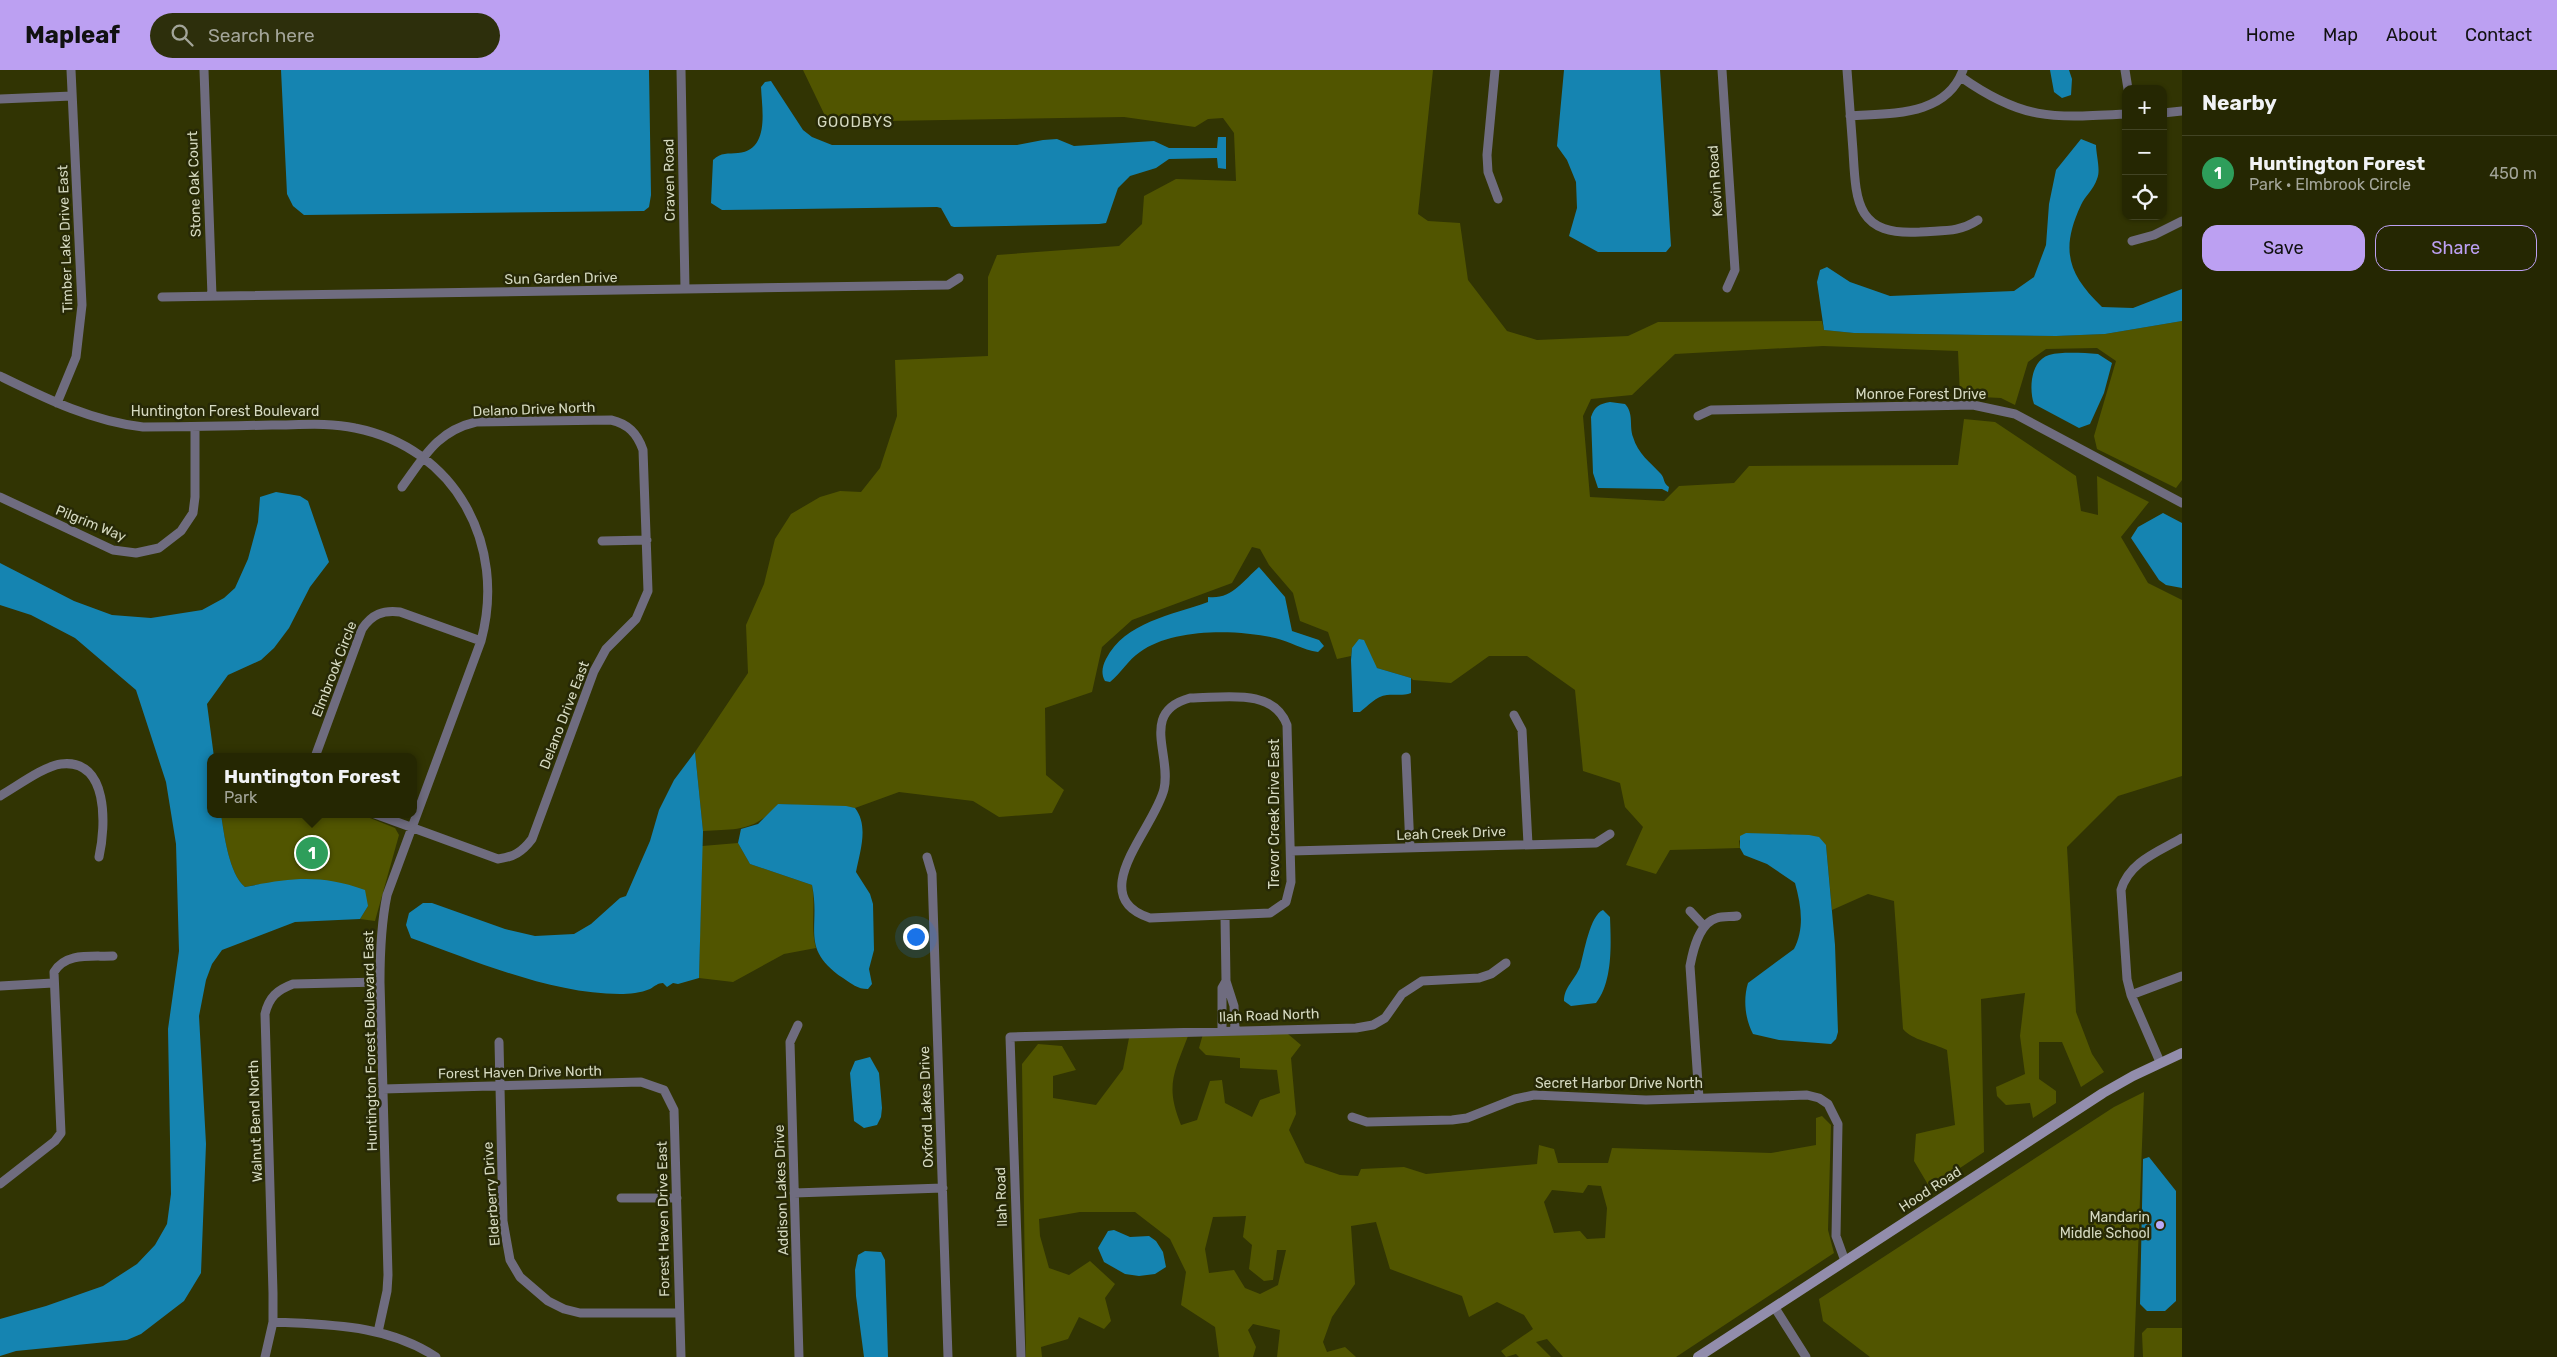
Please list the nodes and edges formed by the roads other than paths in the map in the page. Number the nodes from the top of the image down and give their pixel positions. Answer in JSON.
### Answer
{"nodes":[{"id":1,"x":71,"y":70,"type":"edge"},
{"id":2,"x":204,"y":70,"type":"edge"},
{"id":3,"x":681,"y":70,"type":"edge"},
{"id":4,"x":1495,"y":70,"type":"edge"},
{"id":5,"x":1722,"y":70,"type":"edge"},
{"id":6,"x":1847,"y":70,"type":"edge"},
{"id":7,"x":2125,"y":70,"type":"edge"},
{"id":8,"x":1962,"y":74,"type":"edge"},
{"id":9,"x":2127,"y":85,"type":"edge"},
{"id":10,"x":72,"y":96,"type":"junction"},
{"id":11,"x":0,"y":99,"type":"edge"},
{"id":12,"x":2182,"y":111,"type":"edge"},
{"id":13,"x":2167,"y":113,"type":"edge"},
{"id":14,"x":2122,"y":114,"type":"edge"},
{"id":15,"x":1850,"y":116,"type":"junction"},
{"id":16,"x":1498,"y":199,"type":"dead end"},
{"id":17,"x":1978,"y":220,"type":"dead end"},
{"id":18,"x":2182,"y":221,"type":"edge"},
{"id":19,"x":2132,"y":241,"type":"dead end"},
{"id":20,"x":959,"y":278,"type":"dead end"},
{"id":21,"x":1727,"y":288,"type":"dead end"},
{"id":22,"x":685,"y":289,"type":"junction"},
{"id":23,"x":212,"y":296,"type":"junction"},
{"id":24,"x":162,"y":297,"type":"dead end"},
{"id":25,"x":0,"y":376,"type":"edge"},
{"id":26,"x":57,"y":403,"type":"junction"},
{"id":27,"x":1698,"y":416,"type":"dead end"},
{"id":28,"x":195,"y":427,"type":"junction"},
{"id":29,"x":628,"y":427,"type":"joint"},
{"id":30,"x":422,"y":459,"type":"junction"},
{"id":31,"x":402,"y":487,"type":"dead end"},
{"id":32,"x":0,"y":497,"type":"edge"},
{"id":33,"x":2182,"y":503,"type":"edge"},
{"id":34,"x":647,"y":540,"type":"junction"},
{"id":35,"x":602,"y":541,"type":"dead end"},
{"id":36,"x":481,"y":641,"type":"junction"},
{"id":37,"x":1514,"y":715,"type":"dead end"},
{"id":38,"x":316,"y":753,"type":"edge"},
{"id":39,"x":1406,"y":757,"type":"dead end"},
{"id":40,"x":0,"y":796,"type":"edge"},
{"id":41,"x":417,"y":814,"type":"edge"},
{"id":42,"x":386,"y":818,"type":"edge"},
{"id":43,"x":416,"y":818,"type":"edge"},
{"id":44,"x":412,"y":828,"type":"junction"},
{"id":45,"x":1610,"y":834,"type":"dead end"},
{"id":46,"x":2182,"y":838,"type":"edge"},
{"id":47,"x":1528,"y":844,"type":"junction"},
{"id":48,"x":1410,"y":848,"type":"junction"},
{"id":49,"x":1291,"y":851,"type":"junction"},
{"id":50,"x":99,"y":857,"type":"dead end"},
{"id":51,"x":926,"y":857,"type":"dead end"},
{"id":52,"x":1690,"y":911,"type":"dead end"},
{"id":53,"x":1225,"y":916,"type":"junction"},
{"id":54,"x":1737,"y":916,"type":"dead end"},
{"id":55,"x":1704,"y":926,"type":"junction"},
{"id":56,"x":113,"y":956,"type":"dead end"},
{"id":57,"x":1506,"y":963,"type":"dead end"},
{"id":58,"x":2182,"y":976,"type":"edge"},
{"id":59,"x":1226,"y":981,"type":"junction"},
{"id":60,"x":380,"y":982,"type":"junction"},
{"id":61,"x":53,"y":983,"type":"junction"},
{"id":62,"x":0,"y":986,"type":"edge"},
{"id":63,"x":2131,"y":995,"type":"junction"},
{"id":64,"x":798,"y":1025,"type":"dead end"},
{"id":65,"x":1222,"y":1030,"type":"junction"},
{"id":66,"x":1235,"y":1030,"type":"junction"},
{"id":67,"x":1010,"y":1037,"type":"joint"},
{"id":68,"x":499,"y":1042,"type":"dead end"},
{"id":69,"x":2182,"y":1053,"type":"edge"},
{"id":70,"x":2160,"y":1062,"type":"junction"},
{"id":71,"x":499,"y":1086,"type":"junction"},
{"id":72,"x":658,"y":1087,"type":"joint"},
{"id":73,"x":383,"y":1089,"type":"junction"},
{"id":74,"x":1698,"y":1098,"type":"junction"},
{"id":75,"x":1352,"y":1117,"type":"dead end"},
{"id":76,"x":0,"y":1184,"type":"edge"},
{"id":77,"x":943,"y":1188,"type":"junction"},
{"id":78,"x":794,"y":1193,"type":"junction"},
{"id":79,"x":621,"y":1198,"type":"dead end"},
{"id":80,"x":677,"y":1198,"type":"junction"},
{"id":81,"x":1845,"y":1261,"type":"junction"},
{"id":82,"x":1775,"y":1308,"type":"junction"},
{"id":83,"x":679,"y":1313,"type":"junction"},
{"id":84,"x":272,"y":1322,"type":"junction"},
{"id":85,"x":378,"y":1332,"type":"junction"},
{"id":86,"x":265,"y":1357,"type":"edge"},
{"id":87,"x":436,"y":1357,"type":"edge"},
{"id":88,"x":681,"y":1357,"type":"edge"},
{"id":89,"x":799,"y":1357,"type":"edge"},
{"id":90,"x":948,"y":1357,"type":"edge"},
{"id":91,"x":1021,"y":1357,"type":"edge"},
{"id":92,"x":1698,"y":1357,"type":"edge"},
{"id":93,"x":1806,"y":1357,"type":"edge"}],
"edges":[{"from":1,"to":10,"type":"street","name":"Timber Lake Drive East"},
{"from":2,"to":23,"type":"street","name":"Stone Oak Court"},
{"from":3,"to":22,"type":"street","name":"Craven Road"},
{"from":4,"to":16,"type":"street"},
{"from":5,"to":21,"type":"street","name":"Kevin Road"},
{"from":6,"to":15,"type":"street"},
{"from":7,"to":9,"type":"street"},
{"from":8,"to":14,"type":"street"},
{"from":8,"to":15,"type":"street"},
{"from":10,"to":11,"type":"street"},
{"from":10,"to":26,"type":"street","name":"Timber Lake Drive East"},
{"from":12,"to":13,"type":"street"},
{"from":15,"to":17,"type":"street"},
{"from":18,"to":19,"type":"street"},
{"from":20,"to":22,"type":"street","name":"Sun Garden Drive"},
{"from":22,"to":23,"type":"street","name":"Sun Garden Drive"},
{"from":23,"to":24,"type":"street","name":"Sun Garden Drive"},
{"from":25,"to":26,"type":"street","name":"Huntington Forest Boulevard"},
{"from":26,"to":28,"type":"street","name":"Huntington Forest Boulevard"},
{"from":27,"to":33,"type":"street","name":"Monroe Forest Drive"},
{"from":28,"to":30,"type":"street","name":"Huntington Forest Boulevard"},
{"from":28,"to":32,"type":"street","name":"Pilgrim Way"},
{"from":29,"to":30,"type":"street","name":"Delano Drive North"},
{"from":29,"to":34,"type":"street","name":"Delano Drive East"},
{"from":30,"to":31,"type":"street","name":"Delano Drive North"},
{"from":30,"to":36,"type":"street","name":"Huntington Forest Boulevard East"},
{"from":34,"to":35,"type":"street"},
{"from":34,"to":44,"type":"street","name":"Delano Drive East"},
{"from":36,"to":38,"type":"street","name":"Elmbrook Circle"},
{"from":36,"to":41,"type":"street","name":"Huntington Forest Boulevard East"},
{"from":37,"to":47,"type":"street"},
{"from":39,"to":48,"type":"street"},
{"from":40,"to":50,"type":"street"},
{"from":42,"to":44,"type":"street"},
{"from":43,"to":44,"type":"street","name":"Huntington Forest Boulevard East"},
{"from":44,"to":60,"type":"street","name":"Huntington Forest Boulevard East"},
{"from":45,"to":47,"type":"street","name":"Leah Creek Drive"},
{"from":46,"to":63,"type":"street"},
{"from":47,"to":48,"type":"street","name":"Leah Creek Drive"},
{"from":48,"to":49,"type":"street","name":"Leah Creek Drive"},
{"from":49,"to":53,"type":"street","name":"Trevor Creek Drive East"},
{"from":49,"to":53,"type":"street","name":"Trevor Creek Drive East"},
{"from":51,"to":77,"type":"street","name":"Oxford Lakes Drive"},
{"from":52,"to":55,"type":"street"},
{"from":53,"to":59,"type":"street"},
{"from":54,"to":55,"type":"street"},
{"from":55,"to":74,"type":"street"},
{"from":56,"to":61,"type":"street"},
{"from":57,"to":66,"type":"street","name":"Ilah Road North"},
{"from":58,"to":63,"type":"street"},
{"from":59,"to":65,"type":"street"},
{"from":59,"to":66,"type":"street"},
{"from":60,"to":73,"type":"street","name":"Huntington Forest Boulevard East"},
{"from":60,"to":84,"type":"street","name":"Walnut Bend North"},
{"from":61,"to":62,"type":"street"},
{"from":61,"to":76,"type":"street"},
{"from":63,"to":70,"type":"street"},
{"from":64,"to":78,"type":"street","name":"Addison Lakes Drive"},
{"from":65,"to":66,"type":"street","name":"Ilah Road North"},
{"from":65,"to":67,"type":"street","name":"Ilah Road North"},
{"from":67,"to":91,"type":"street","name":"Ilah Road"},
{"from":68,"to":71,"type":"street","name":"Elderberry Drive"},
{"from":69,"to":70,"type":"street","name":"Hood Road"},
{"from":70,"to":81,"type":"street","name":"Hood Road"},
{"from":71,"to":72,"type":"street","name":"Forest Haven Drive North"},
{"from":71,"to":73,"type":"street","name":"Forest Haven Drive North"},
{"from":71,"to":83,"type":"street","name":"Elderberry Drive"},
{"from":72,"to":80,"type":"street","name":"Forest Haven Drive East"},
{"from":73,"to":85,"type":"street","name":"Huntington Forest Boulevard East"},
{"from":74,"to":75,"type":"street","name":"Secret Harbor Drive North"},
{"from":74,"to":81,"type":"street","name":"Secret Harbor Drive North"},
{"from":77,"to":78,"type":"street"},
{"from":77,"to":90,"type":"street","name":"Oxford Lakes Drive"},
{"from":78,"to":89,"type":"street","name":"Addison Lakes Drive"},
{"from":79,"to":80,"type":"street"},
{"from":80,"to":83,"type":"street","name":"Forest Haven Drive East"},
{"from":81,"to":82,"type":"street","name":"Hood Road"},
{"from":82,"to":92,"type":"street","name":"Hood Road"},
{"from":82,"to":93,"type":"street"},
{"from":83,"to":88,"type":"street","name":"Forest Haven Drive East"},
{"from":84,"to":85,"type":"street"},
{"from":84,"to":86,"type":"street","name":"Walnut Bend North"},
{"from":85,"to":87,"type":"street"}]}
